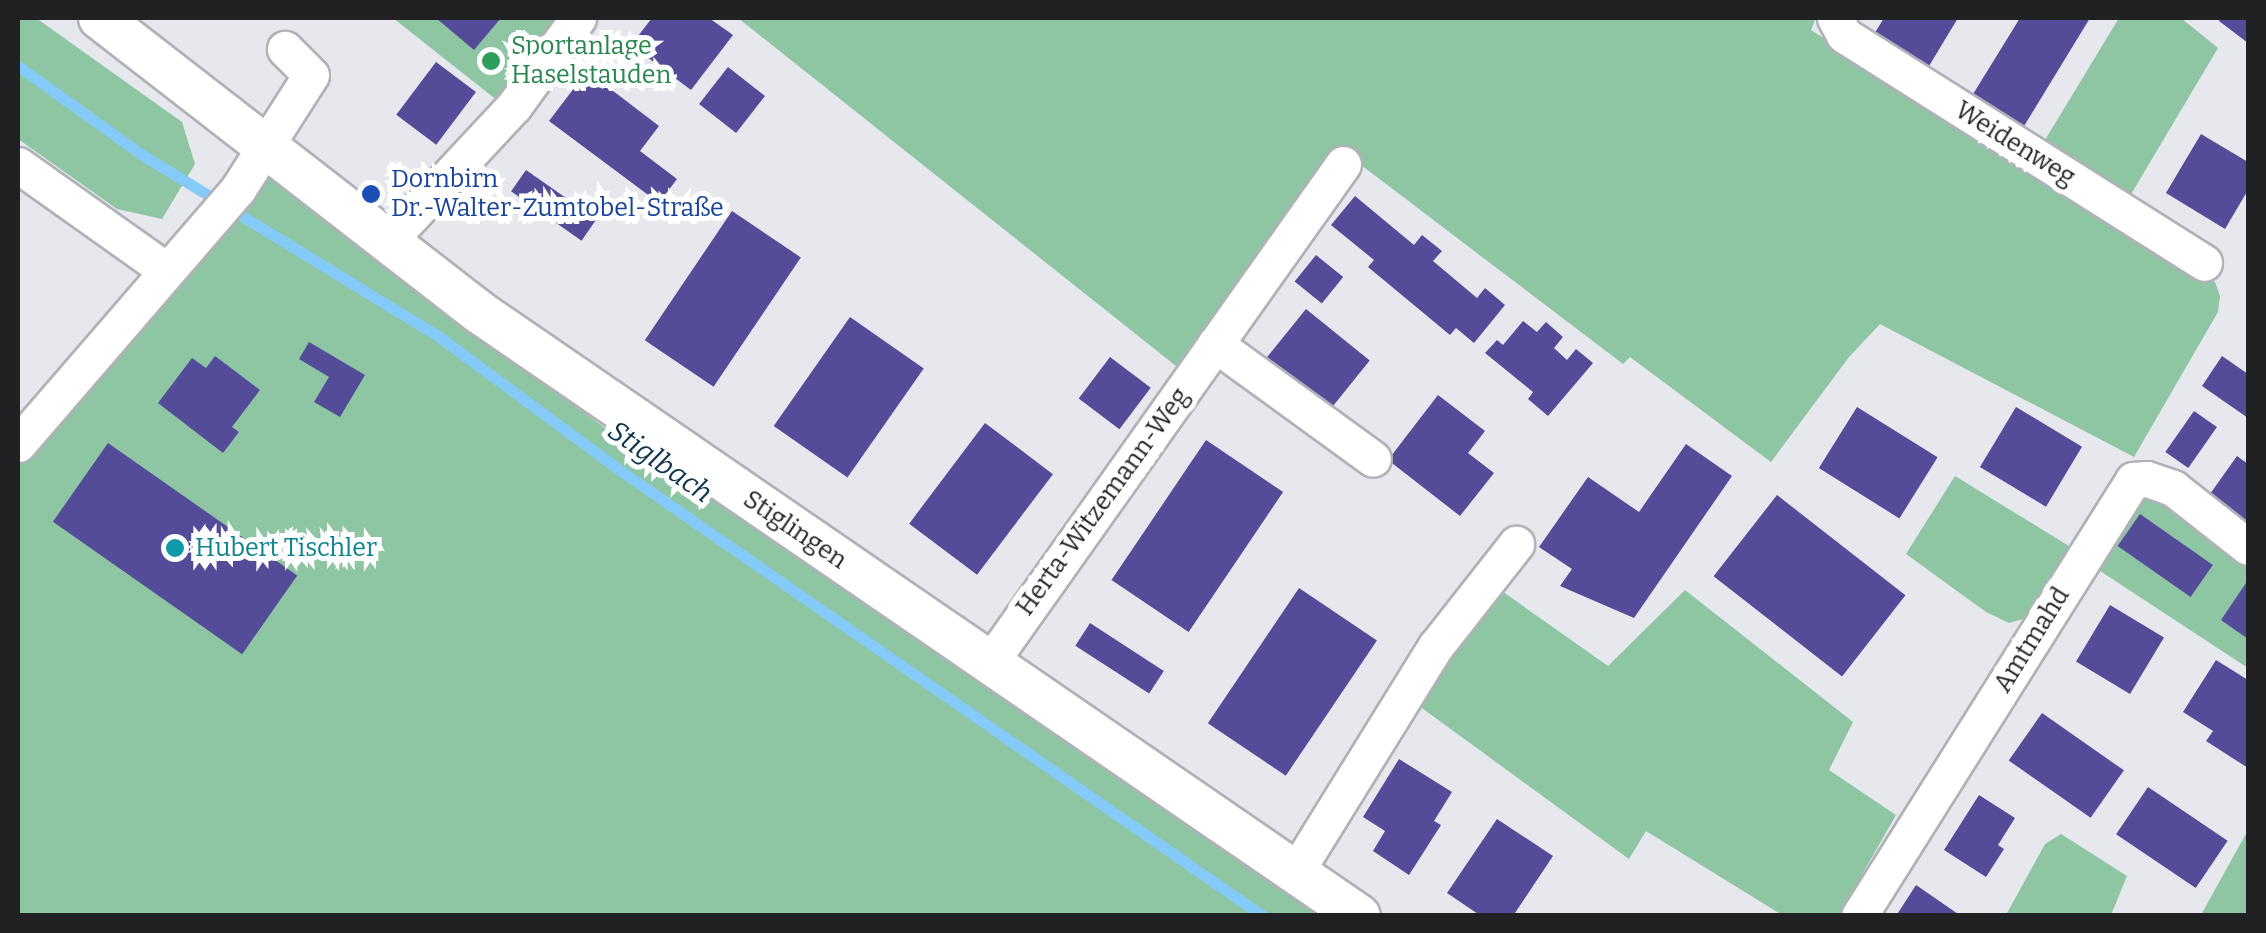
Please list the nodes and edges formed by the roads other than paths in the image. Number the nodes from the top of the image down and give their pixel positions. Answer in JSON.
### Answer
{"nodes":[{"id":1,"x":100,"y":18,"type":"edge"},
{"id":2,"x":578,"y":18,"type":"edge"},
{"id":3,"x":1835,"y":18,"type":"edge"},
{"id":4,"x":284,"y":48,"type":"dead end"},
{"id":5,"x":268,"y":145,"type":"junction"},
{"id":6,"x":1343,"y":164,"type":"dead end"},
{"id":7,"x":18,"y":165,"type":"edge"},
{"id":8,"x":389,"y":240,"type":"junction"},
{"id":9,"x":2204,"y":263,"type":"dead end"},
{"id":10,"x":166,"y":270,"type":"junction"},
{"id":11,"x":1215,"y":344,"type":"junction"},
{"id":12,"x":18,"y":444,"type":"edge"},
{"id":13,"x":1373,"y":459,"type":"dead end"},
{"id":14,"x":1516,"y":544,"type":"dead end"},
{"id":15,"x":2248,"y":547,"type":"edge"},
{"id":16,"x":991,"y":661,"type":"junction"},
{"id":17,"x":1295,"y":873,"type":"junction"},
{"id":18,"x":1359,"y":916,"type":"edge"},
{"id":19,"x":1858,"y":916,"type":"edge"}],
"edges":[{"from":1,"to":5,"type":"main road","name":"Stiglingen"},
{"from":2,"to":8,"type":"street"},
{"from":3,"to":9,"type":"street","name":"Weidenweg"},
{"from":4,"to":5,"type":"street"},
{"from":5,"to":8,"type":"main road","name":"Stiglingen"},
{"from":5,"to":10,"type":"street"},
{"from":6,"to":11,"type":"street","name":"Herta-Witzemann-Weg"},
{"from":7,"to":10,"type":"street"},
{"from":8,"to":16,"type":"main road","name":"Stiglingen"},
{"from":10,"to":12,"type":"street"},
{"from":11,"to":13,"type":"street"},
{"from":11,"to":16,"type":"street","name":"Herta-Witzemann-Weg"},
{"from":14,"to":17,"type":"street"},
{"from":15,"to":19,"type":"street","name":"Amtmahd"},
{"from":16,"to":17,"type":"main road","name":"Stiglingen"},
{"from":17,"to":18,"type":"main road","name":"Stiglingen"}]}
